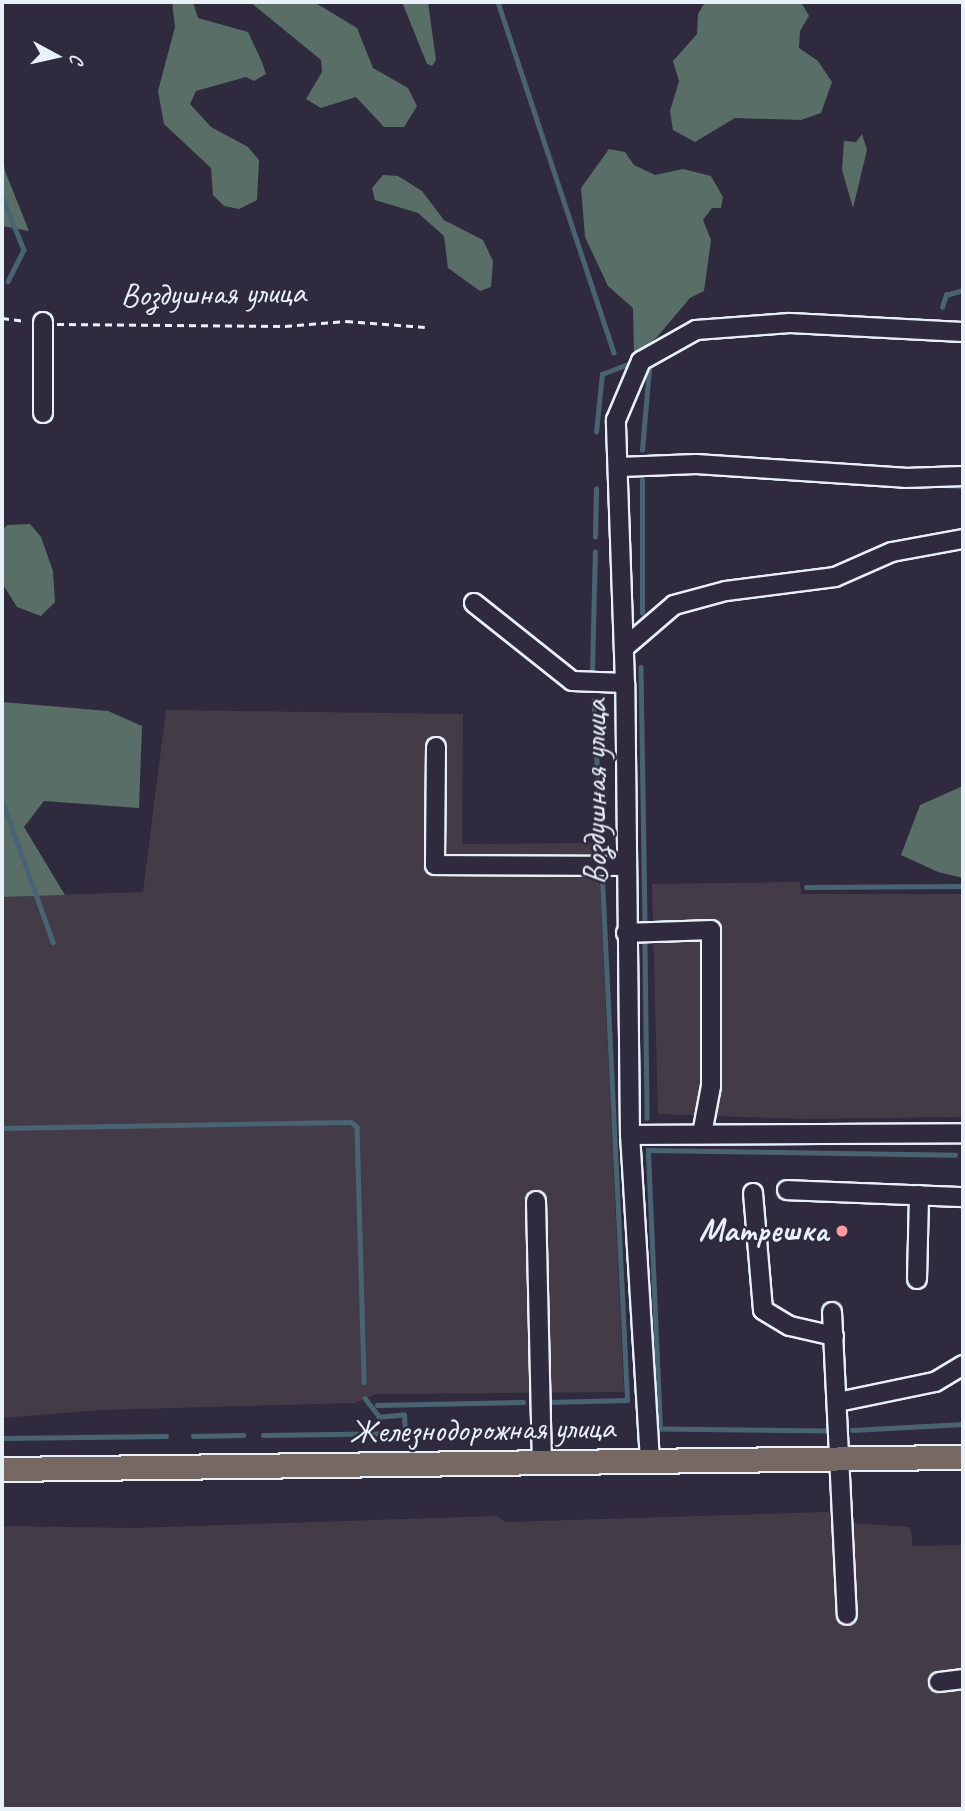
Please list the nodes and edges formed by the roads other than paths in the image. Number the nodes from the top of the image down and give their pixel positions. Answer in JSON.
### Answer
{"nodes":[{"id":1,"x":43,"y":322,"type":"road end"},
{"id":2,"x":963,"y":332,"type":"edge"},
{"id":3,"x":43,"y":413,"type":"dead end"},
{"id":4,"x":620,"y":467,"type":"junction"},
{"id":5,"x":963,"y":476,"type":"edge"},
{"id":6,"x":963,"y":539,"type":"edge"},
{"id":7,"x":474,"y":603,"type":"dead end"},
{"id":8,"x":624,"y":648,"type":"junction"},
{"id":9,"x":625,"y":683,"type":"junction"},
{"id":10,"x":436,"y":747,"type":"dead end"},
{"id":11,"x":625,"y":866,"type":"junction"},
{"id":12,"x":626,"y":933,"type":"junction"},
{"id":13,"x":963,"y":1133,"type":"edge"},
{"id":14,"x":630,"y":1135,"type":"junction"},
{"id":15,"x":702,"y":1135,"type":"junction"},
{"id":16,"x":787,"y":1190,"type":"dead end"},
{"id":17,"x":753,"y":1193,"type":"dead end"},
{"id":18,"x":919,"y":1195,"type":"junction"},
{"id":19,"x":963,"y":1197,"type":"edge"},
{"id":20,"x":536,"y":1201,"type":"dead end"},
{"id":21,"x":917,"y":1279,"type":"dead end"},
{"id":22,"x":832,"y":1312,"type":"dead end"},
{"id":23,"x":834,"y":1336,"type":"junction"},
{"id":24,"x":963,"y":1365,"type":"edge"},
{"id":25,"x":838,"y":1402,"type":"junction"},
{"id":26,"x":963,"y":1457,"type":"edge"},
{"id":27,"x":842,"y":1459,"type":"junction"},
{"id":28,"x":650,"y":1461,"type":"junction"},
{"id":29,"x":542,"y":1462,"type":"junction"},
{"id":30,"x":2,"y":1469,"type":"edge"},
{"id":31,"x":847,"y":1615,"type":"dead end"},
{"id":32,"x":963,"y":1679,"type":"edge"},
{"id":33,"x":939,"y":1682,"type":"dead end"}],
"edges":[{"from":1,"to":3,"type":"street"},
{"from":2,"to":4,"type":"street","name":"Воздушная улица"},
{"from":4,"to":5,"type":"street"},
{"from":4,"to":8,"type":"street","name":"Воздушная улица"},
{"from":6,"to":8,"type":"street"},
{"from":7,"to":9,"type":"street"},
{"from":8,"to":9,"type":"street","name":"Воздушная улица"},
{"from":9,"to":11,"type":"street","name":"Воздушная улица"},
{"from":10,"to":11,"type":"street"},
{"from":11,"to":12,"type":"street","name":"Воздушная улица"},
{"from":12,"to":14,"type":"street","name":"Воздушная улица"},
{"from":12,"to":15,"type":"street"},
{"from":13,"to":15,"type":"street"},
{"from":14,"to":15,"type":"street"},
{"from":14,"to":28,"type":"street","name":"Воздушная улица"},
{"from":16,"to":18,"type":"street"},
{"from":17,"to":23,"type":"street"},
{"from":18,"to":19,"type":"street"},
{"from":18,"to":21,"type":"street"},
{"from":20,"to":29,"type":"street"},
{"from":22,"to":23,"type":"street"},
{"from":23,"to":25,"type":"street"},
{"from":24,"to":25,"type":"street"},
{"from":25,"to":27,"type":"street"},
{"from":26,"to":27,"type":"main road","name":"Железнодорожная улица"},
{"from":27,"to":28,"type":"main road","name":"Железнодорожная улица"},
{"from":27,"to":31,"type":"street"},
{"from":28,"to":29,"type":"main road","name":"Железнодорожная улица"},
{"from":29,"to":30,"type":"main road","name":"Железнодорожная улица"},
{"from":32,"to":33,"type":"street"}]}
